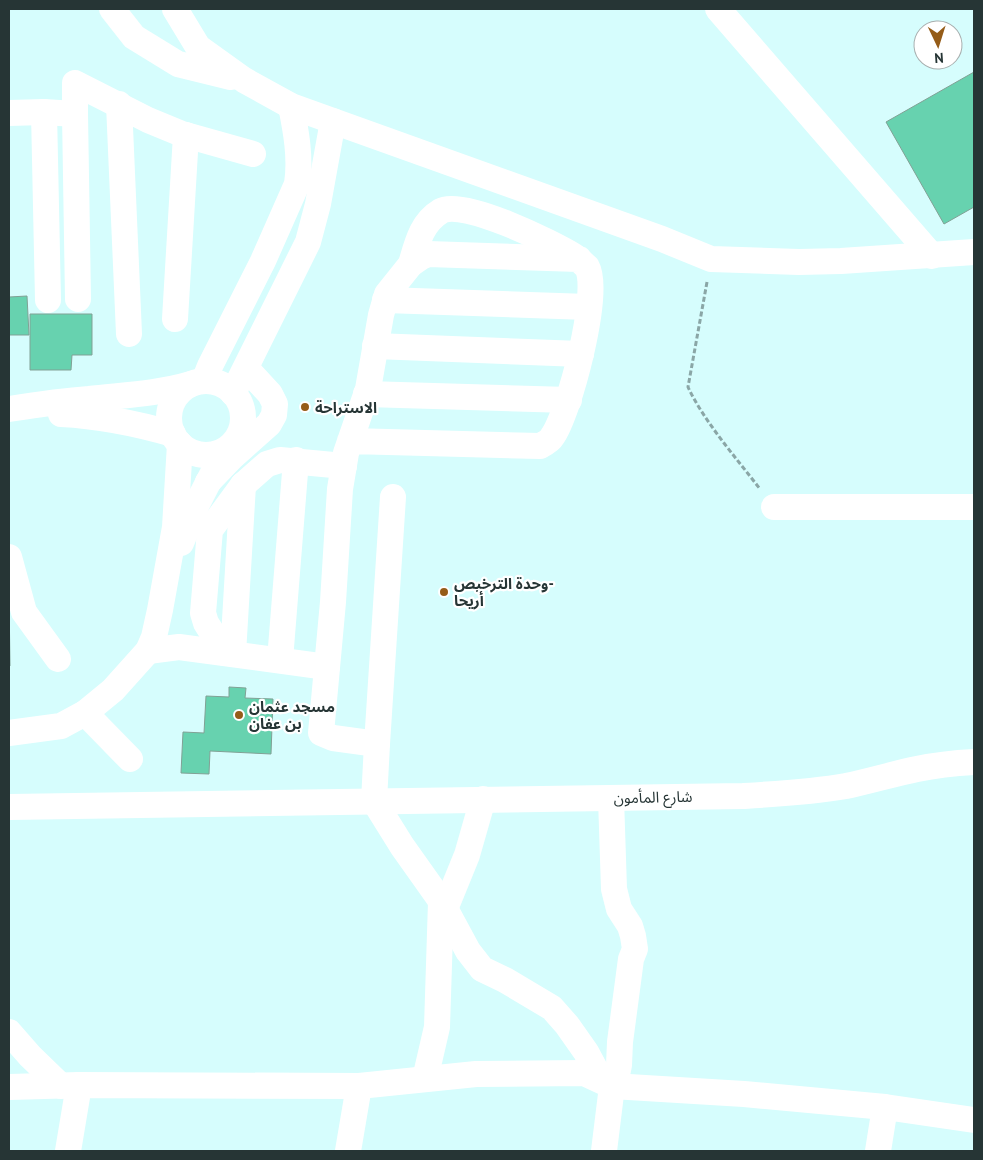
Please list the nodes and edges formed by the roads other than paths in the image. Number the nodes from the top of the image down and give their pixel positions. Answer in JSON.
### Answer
{"nodes":[{"id":1,"x":112,"y":9,"type":"edge"},
{"id":2,"x":175,"y":9,"type":"edge"},
{"id":3,"x":718,"y":9,"type":"edge"},
{"id":4,"x":244,"y":80,"type":"junction"},
{"id":5,"x":119,"y":104,"type":"junction"},
{"id":6,"x":292,"y":106,"type":"junction"},
{"id":7,"x":44,"y":112,"type":"junction"},
{"id":8,"x":9,"y":113,"type":"edge"},
{"id":9,"x":75,"y":114,"type":"junction"},
{"id":10,"x":333,"y":121,"type":"junction"},
{"id":11,"x":186,"y":135,"type":"junction"},
{"id":12,"x":253,"y":154,"type":"dead end"},
{"id":13,"x":974,"y":252,"type":"edge"},
{"id":14,"x":932,"y":256,"type":"junction"},
{"id":15,"x":579,"y":259,"type":"junction"},
{"id":16,"x":411,"y":264,"type":"junction"},
{"id":17,"x":78,"y":299,"type":"dead end"},
{"id":18,"x":48,"y":300,"type":"dead end"},
{"id":19,"x":385,"y":300,"type":"junction"},
{"id":20,"x":588,"y":307,"type":"junction"},
{"id":21,"x":175,"y":319,"type":"dead end"},
{"id":22,"x":129,"y":334,"type":"dead end"},
{"id":23,"x":375,"y":346,"type":"junction"},
{"id":24,"x":581,"y":354,"type":"junction"},
{"id":25,"x":246,"y":368,"type":"junction"},
{"id":26,"x":198,"y":383,"type":"junction"},
{"id":27,"x":233,"y":393,"type":"junction"},
{"id":28,"x":366,"y":394,"type":"junction"},
{"id":29,"x":569,"y":400,"type":"junction"},
{"id":30,"x":9,"y":410,"type":"edge"},
{"id":31,"x":176,"y":439,"type":"junction"},
{"id":32,"x":350,"y":441,"type":"junction"},
{"id":33,"x":223,"y":451,"type":"junction"},
{"id":34,"x":296,"y":460,"type":"junction"},
{"id":35,"x":344,"y":466,"type":"junction"},
{"id":36,"x":208,"y":482,"type":"junction"},
{"id":37,"x":393,"y":497,"type":"dead end"},
{"id":38,"x":774,"y":507,"type":"road end"},
{"id":39,"x":974,"y":507,"type":"edge"},
{"id":40,"x":9,"y":557,"type":"edge"},
{"id":41,"x":167,"y":576,"type":"junction"},
{"id":42,"x":148,"y":651,"type":"junction"},
{"id":43,"x":229,"y":654,"type":"junction"},
{"id":44,"x":58,"y":659,"type":"dead end"},
{"id":45,"x":280,"y":660,"type":"junction"},
{"id":46,"x":327,"y":666,"type":"junction"},
{"id":47,"x":85,"y":713,"type":"junction"},
{"id":48,"x":9,"y":733,"type":"edge"},
{"id":49,"x":377,"y":744,"type":"junction"},
{"id":50,"x":130,"y":759,"type":"dead end"},
{"id":51,"x":974,"y":762,"type":"edge"},
{"id":52,"x":611,"y":798,"type":"junction"},
{"id":53,"x":483,"y":800,"type":"junction"},
{"id":54,"x":374,"y":801,"type":"junction"},
{"id":55,"x":9,"y":807,"type":"edge"},
{"id":56,"x":443,"y":905,"type":"junction"},
{"id":57,"x":9,"y":1032,"type":"edge"},
{"id":58,"x":425,"y":1079,"type":"junction"},
{"id":59,"x":607,"y":1083,"type":"junction"},
{"id":60,"x":70,"y":1085,"type":"junction"},
{"id":61,"x":9,"y":1086,"type":"edge"},
{"id":62,"x":359,"y":1086,"type":"junction"},
{"id":63,"x":886,"y":1107,"type":"junction"},
{"id":64,"x":974,"y":1120,"type":"edge"},
{"id":65,"x":68,"y":1151,"type":"edge"},
{"id":66,"x":348,"y":1151,"type":"edge"},
{"id":67,"x":604,"y":1151,"type":"edge"},
{"id":68,"x":878,"y":1151,"type":"edge"}],
"edges":[{"from":1,"to":4,"type":"street"},
{"from":2,"to":4,"type":"street"},
{"from":3,"to":14,"type":"street"},
{"from":4,"to":6,"type":"street"},
{"from":5,"to":9,"type":"street"},
{"from":5,"to":11,"type":"street"},
{"from":5,"to":22,"type":"street"},
{"from":6,"to":10,"type":"street"},
{"from":6,"to":26,"type":"street"},
{"from":7,"to":8,"type":"street"},
{"from":7,"to":9,"type":"street"},
{"from":7,"to":18,"type":"street"},
{"from":9,"to":17,"type":"street"},
{"from":10,"to":14,"type":"street"},
{"from":10,"to":25,"type":"street"},
{"from":11,"to":12,"type":"street"},
{"from":11,"to":21,"type":"street"},
{"from":13,"to":14,"type":"street"},
{"from":15,"to":16,"type":"street"},
{"from":15,"to":16,"type":"street"},
{"from":15,"to":20,"type":"street"},
{"from":16,"to":19,"type":"street"},
{"from":19,"to":20,"type":"street"},
{"from":19,"to":23,"type":"street"},
{"from":20,"to":24,"type":"street"},
{"from":23,"to":24,"type":"street"},
{"from":23,"to":28,"type":"street"},
{"from":24,"to":29,"type":"street"},
{"from":25,"to":27,"type":"street"},
{"from":25,"to":36,"type":"street"},
{"from":26,"to":27,"type":"street"},
{"from":26,"to":30,"type":"street"},
{"from":26,"to":31,"type":"street"},
{"from":27,"to":33,"type":"street"},
{"from":28,"to":29,"type":"street"},
{"from":28,"to":32,"type":"street"},
{"from":29,"to":32,"type":"street"},
{"from":30,"to":31,"type":"street"},
{"from":31,"to":33,"type":"street"},
{"from":31,"to":41,"type":"street"},
{"from":32,"to":35,"type":"street"},
{"from":33,"to":36,"type":"street"},
{"from":34,"to":35,"type":"street"},
{"from":34,"to":43,"type":"street"},
{"from":34,"to":45,"type":"street"},
{"from":35,"to":46,"type":"street"},
{"from":36,"to":41,"type":"street"},
{"from":37,"to":49,"type":"street"},
{"from":38,"to":39,"type":"street"},
{"from":40,"to":44,"type":"street"},
{"from":41,"to":42,"type":"street"},
{"from":42,"to":43,"type":"street"},
{"from":42,"to":47,"type":"street"},
{"from":43,"to":45,"type":"street"},
{"from":45,"to":46,"type":"street"},
{"from":46,"to":49,"type":"street"},
{"from":47,"to":48,"type":"street"},
{"from":47,"to":50,"type":"street"},
{"from":49,"to":54,"type":"street"},
{"from":51,"to":52,"type":"street","name":"شارع المأمون"},
{"from":52,"to":53,"type":"street","name":"شارع المأمون"},
{"from":52,"to":59,"type":"street"},
{"from":53,"to":54,"type":"street","name":"شارع المأمون"},
{"from":53,"to":56,"type":"street"},
{"from":54,"to":55,"type":"street","name":"شارع المأمون"},
{"from":54,"to":56,"type":"street"},
{"from":56,"to":58,"type":"street"},
{"from":56,"to":59,"type":"street"},
{"from":57,"to":60,"type":"street"},
{"from":58,"to":59,"type":"street"},
{"from":58,"to":62,"type":"street"},
{"from":59,"to":63,"type":"street"},
{"from":59,"to":67,"type":"street"},
{"from":60,"to":61,"type":"street"},
{"from":60,"to":62,"type":"street"},
{"from":60,"to":65,"type":"street"},
{"from":62,"to":66,"type":"street"},
{"from":63,"to":64,"type":"street"},
{"from":63,"to":68,"type":"street"}]}
